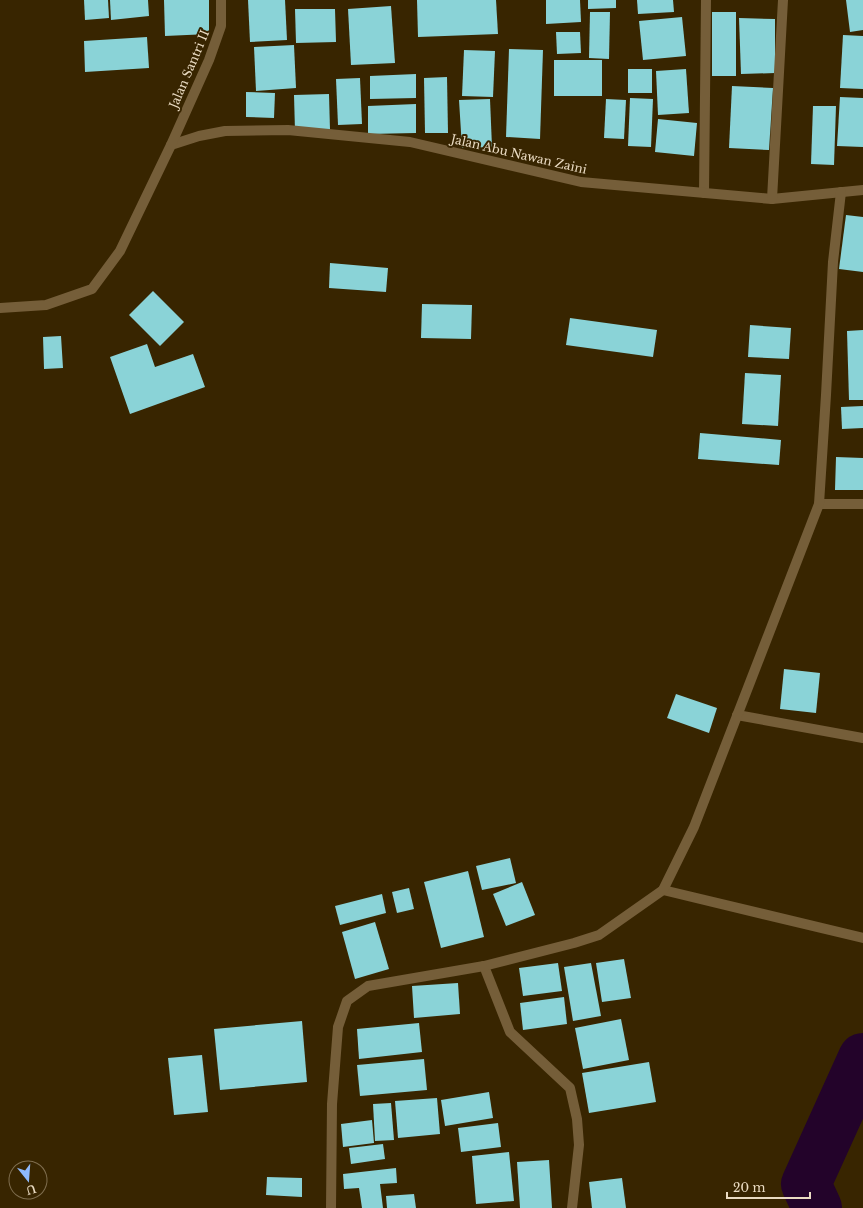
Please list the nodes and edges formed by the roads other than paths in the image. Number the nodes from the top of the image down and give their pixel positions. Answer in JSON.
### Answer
{"nodes":[{"id":1,"x":221,"y":0,"type":"edge"},
{"id":2,"x":706,"y":0,"type":"edge"},
{"id":3,"x":783,"y":0,"type":"edge"},
{"id":4,"x":171,"y":145,"type":"junction"},
{"id":5,"x":863,"y":190,"type":"edge"},
{"id":6,"x":841,"y":192,"type":"junction"},
{"id":7,"x":704,"y":193,"type":"junction"},
{"id":8,"x":772,"y":199,"type":"junction"},
{"id":9,"x":0,"y":308,"type":"edge"},
{"id":10,"x":819,"y":504,"type":"junction"},
{"id":11,"x":863,"y":504,"type":"edge"},
{"id":12,"x":737,"y":715,"type":"junction"},
{"id":13,"x":863,"y":738,"type":"edge"},
{"id":14,"x":663,"y":890,"type":"junction"},
{"id":15,"x":863,"y":938,"type":"edge"},
{"id":16,"x":484,"y":966,"type":"junction"},
{"id":17,"x":331,"y":1208,"type":"edge"},
{"id":18,"x":572,"y":1208,"type":"edge"}],
"edges":[{"from":1,"to":4,"type":"street","name":"Jalan Santri II"},
{"from":2,"to":7,"type":"street"},
{"from":3,"to":8,"type":"street"},
{"from":4,"to":7,"type":"street","name":"Jalan Abu Nawan Zaini"},
{"from":4,"to":9,"type":"street","name":"Jalan Santri II"},
{"from":5,"to":6,"type":"street","name":"Jalan Abu Nawan Zaini"},
{"from":6,"to":8,"type":"street","name":"Jalan Abu Nawan Zaini"},
{"from":6,"to":10,"type":"street"},
{"from":7,"to":8,"type":"street","name":"Jalan Abu Nawan Zaini"},
{"from":10,"to":11,"type":"street"},
{"from":10,"to":12,"type":"street"},
{"from":12,"to":13,"type":"street"},
{"from":12,"to":14,"type":"street"},
{"from":14,"to":15,"type":"street"},
{"from":14,"to":16,"type":"street"},
{"from":16,"to":17,"type":"street"},
{"from":16,"to":18,"type":"street"}]}
